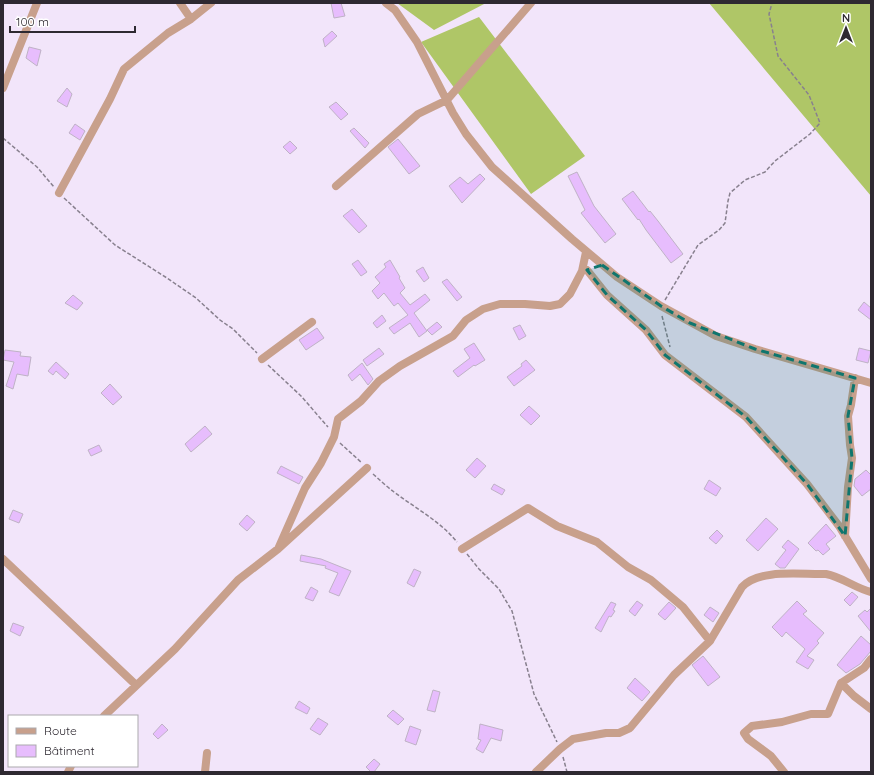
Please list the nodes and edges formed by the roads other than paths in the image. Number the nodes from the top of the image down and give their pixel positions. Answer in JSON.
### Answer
{"nodes":[{"id":1,"x":37,"y":3,"type":"edge"},
{"id":2,"x":180,"y":3,"type":"edge"},
{"id":3,"x":211,"y":3,"type":"edge"},
{"id":4,"x":386,"y":3,"type":"edge"},
{"id":5,"x":531,"y":3,"type":"edge"},
{"id":6,"x":191,"y":19,"type":"junction"},
{"id":7,"x":3,"y":88,"type":"edge"},
{"id":8,"x":447,"y":100,"type":"junction"},
{"id":9,"x":336,"y":186,"type":"dead end"},
{"id":10,"x":59,"y":193,"type":"road end"},
{"id":11,"x":586,"y":252,"type":"junction"},
{"id":12,"x":602,"y":265,"type":"junction"},
{"id":13,"x":584,"y":270,"type":"junction"},
{"id":14,"x":312,"y":322,"type":"dead end"},
{"id":15,"x":262,"y":359,"type":"road end"},
{"id":16,"x":855,"y":378,"type":"junction"},
{"id":17,"x":871,"y":383,"type":"edge"},
{"id":18,"x":367,"y":468,"type":"road end"},
{"id":19,"x":845,"y":536,"type":"junction"},
{"id":20,"x":278,"y":549,"type":"junction"},
{"id":21,"x":462,"y":549,"type":"road end"},
{"id":22,"x":3,"y":559,"type":"edge"},
{"id":23,"x":871,"y":579,"type":"edge"},
{"id":24,"x":871,"y":592,"type":"edge"},
{"id":25,"x":710,"y":641,"type":"junction"},
{"id":26,"x":871,"y":659,"type":"edge"},
{"id":27,"x":841,"y":683,"type":"junction"},
{"id":28,"x":136,"y":685,"type":"junction"},
{"id":29,"x":871,"y":709,"type":"edge"},
{"id":30,"x":105,"y":715,"type":"edge"},
{"id":31,"x":207,"y":753,"type":"dead end"},
{"id":32,"x":205,"y":772,"type":"edge"},
{"id":33,"x":536,"y":772,"type":"edge"},
{"id":34,"x":784,"y":772,"type":"edge"}],
"edges":[{"from":1,"to":7,"type":"street"},
{"from":2,"to":6,"type":"street"},
{"from":3,"to":6,"type":"street"},
{"from":4,"to":8,"type":"street"},
{"from":5,"to":8,"type":"street"},
{"from":6,"to":10,"type":"street"},
{"from":8,"to":9,"type":"street"},
{"from":8,"to":11,"type":"street"},
{"from":11,"to":12,"type":"street"},
{"from":11,"to":13,"type":"street"},
{"from":12,"to":13,"type":"street"},
{"from":12,"to":16,"type":"street"},
{"from":13,"to":19,"type":"street"},
{"from":13,"to":20,"type":"street"},
{"from":14,"to":15,"type":"street"},
{"from":16,"to":17,"type":"street"},
{"from":16,"to":19,"type":"street"},
{"from":18,"to":20,"type":"street"},
{"from":19,"to":23,"type":"street"},
{"from":20,"to":28,"type":"street"},
{"from":21,"to":25,"type":"street"},
{"from":22,"to":28,"type":"street"},
{"from":24,"to":25,"type":"street"},
{"from":25,"to":33,"type":"street"},
{"from":26,"to":27,"type":"street"},
{"from":27,"to":29,"type":"street"},
{"from":27,"to":34,"type":"street"},
{"from":28,"to":30,"type":"street"},
{"from":31,"to":32,"type":"street"}]}
